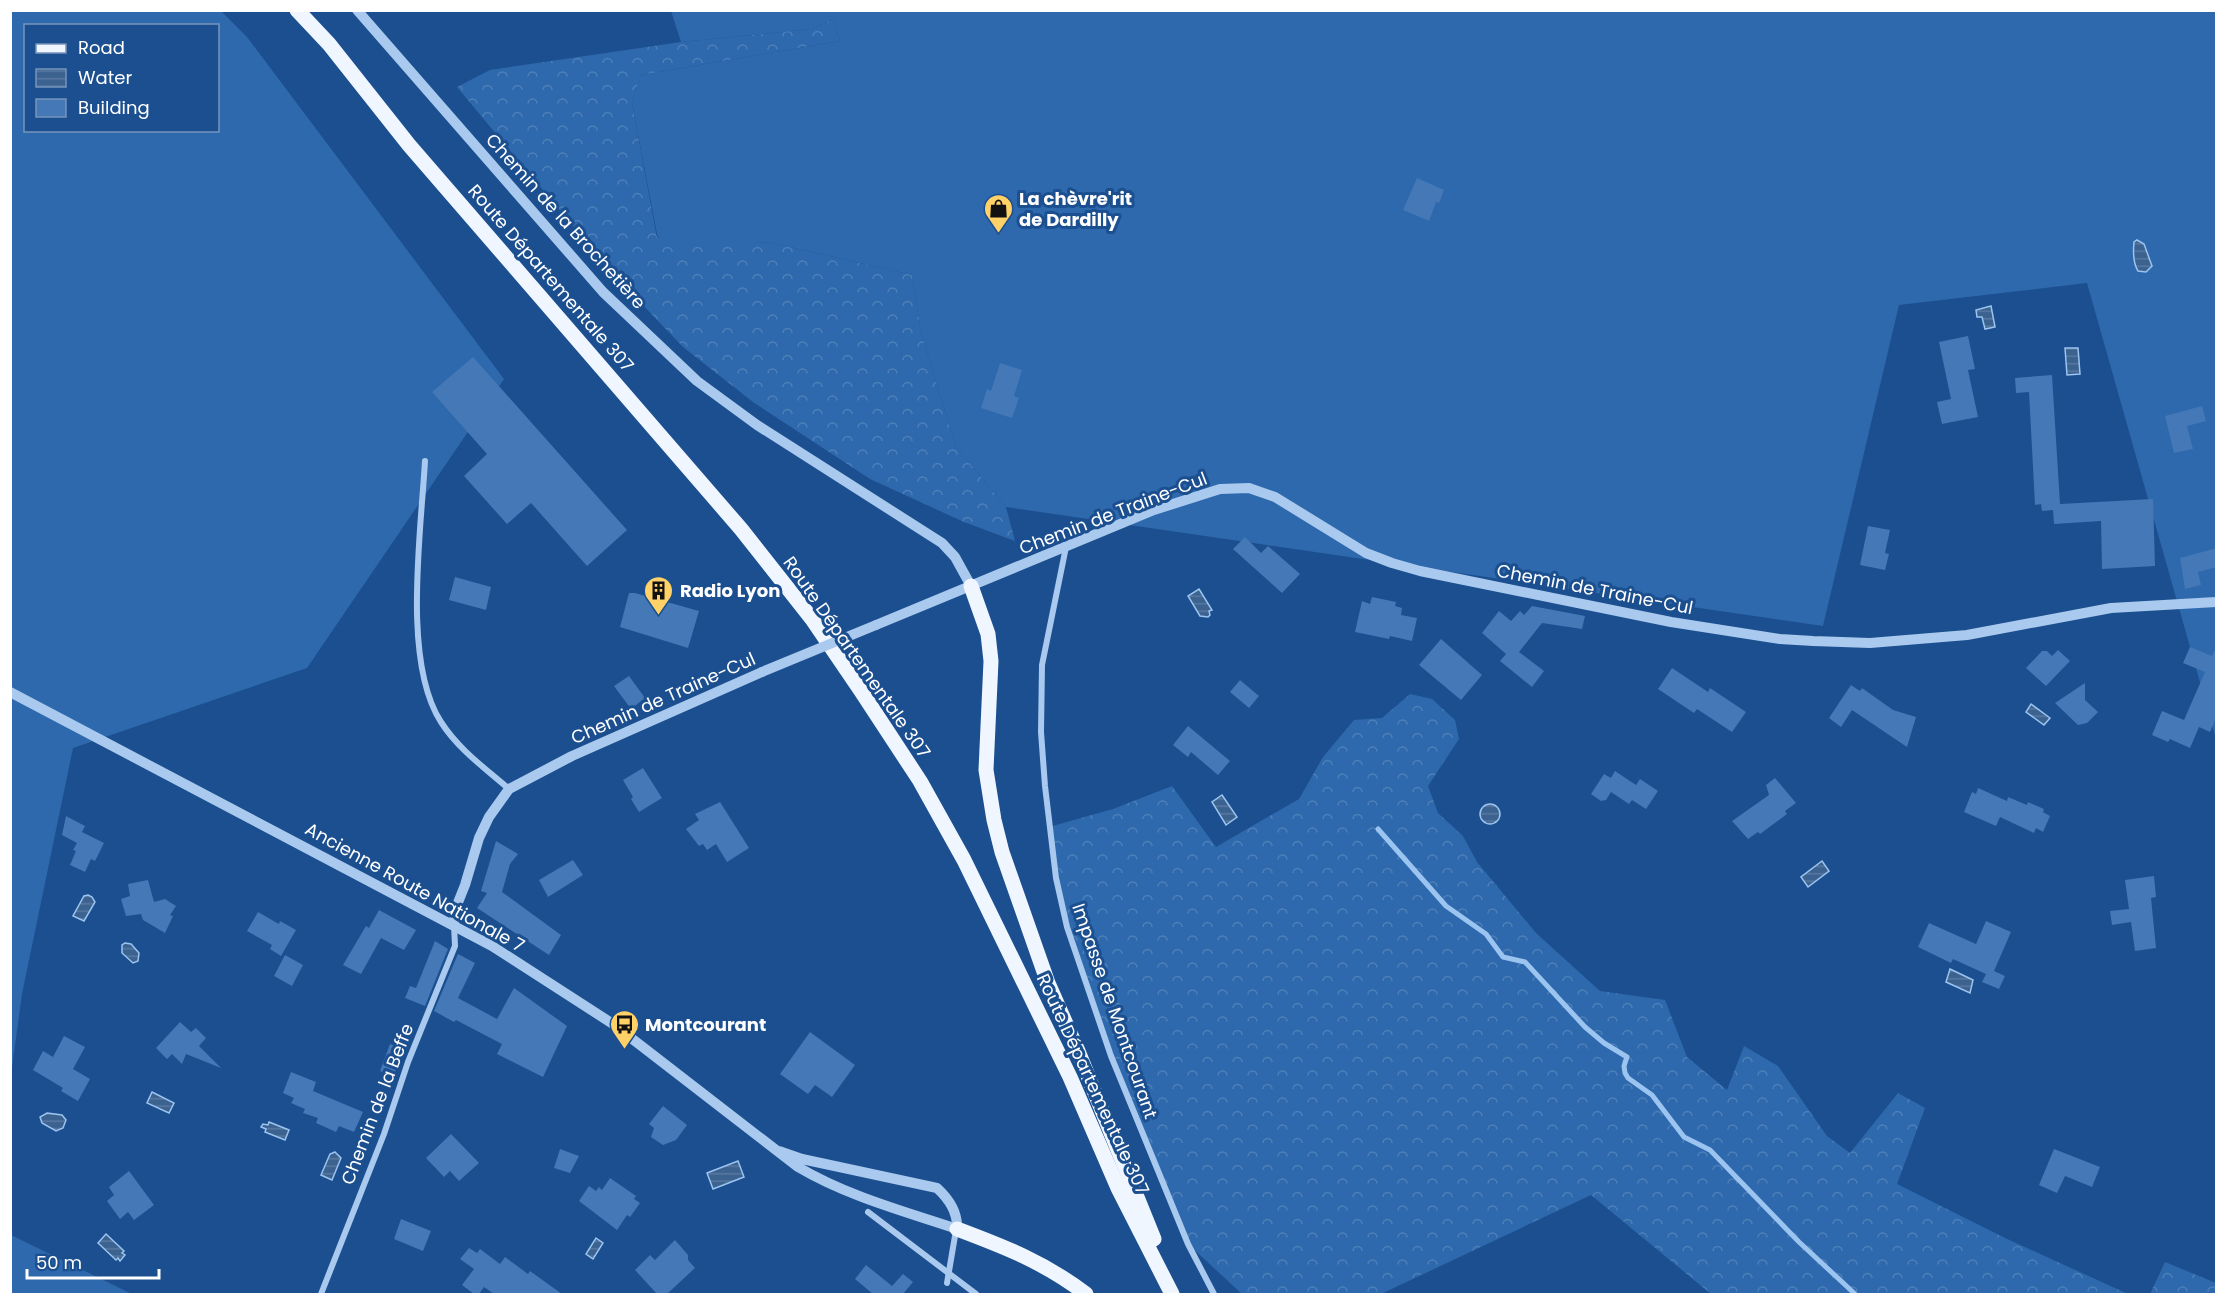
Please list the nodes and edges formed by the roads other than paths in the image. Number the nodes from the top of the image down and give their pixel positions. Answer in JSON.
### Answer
{"nodes":[{"id":1,"x":297,"y":10,"type":"edge"},
{"id":2,"x":357,"y":10,"type":"edge"},
{"id":3,"x":425,"y":461,"type":"dead end"},
{"id":4,"x":1066,"y":546,"type":"junction"},
{"id":5,"x":971,"y":586,"type":"junction"},
{"id":6,"x":2217,"y":602,"type":"edge"},
{"id":7,"x":10,"y":692,"type":"edge"},
{"id":8,"x":509,"y":789,"type":"junction"},
{"id":9,"x":454,"y":924,"type":"junction"},
{"id":10,"x":779,"y":1151,"type":"junction"},
{"id":11,"x":868,"y":1212,"type":"dead end"},
{"id":12,"x":957,"y":1229,"type":"junction"},
{"id":13,"x":948,"y":1273,"type":"junction"},
{"id":14,"x":946,"y":1282,"type":"dead end"},
{"id":15,"x":321,"y":1294,"type":"edge"},
{"id":16,"x":976,"y":1294,"type":"edge"},
{"id":17,"x":1086,"y":1294,"type":"edge"},
{"id":18,"x":1172,"y":1294,"type":"edge"},
{"id":19,"x":1177,"y":1294,"type":"edge"},
{"id":20,"x":1214,"y":1294,"type":"edge"}],
"edges":[{"from":1,"to":18,"type":"main road","name":"Route Départementale 307"},
{"from":2,"to":5,"type":"street","name":"Chemin de la Brochetière"},
{"from":3,"to":8,"type":"street"},
{"from":4,"to":5,"type":"street","name":"Chemin de Traine-Cul"},
{"from":4,"to":6,"type":"street","name":"Chemin de Traine-Cul"},
{"from":4,"to":20,"type":"street","name":"Impasse de Montcourant"},
{"from":5,"to":8,"type":"street","name":"Chemin de Traine-Cul","bridge":true},
{"from":5,"to":19,"type":"main road"},
{"from":7,"to":9,"type":"street","name":"Ancienne Route Nationale 7"},
{"from":8,"to":9,"type":"street","name":"Chemin de Traine-Cul"},
{"from":9,"to":10,"type":"street","name":"Ancienne Route Nationale 7"},
{"from":9,"to":15,"type":"street","name":"Chemin de la Beffe"},
{"from":10,"to":12,"type":"street","name":"Ancienne Route Nationale 7"},
{"from":10,"to":12,"type":"street","name":"Ancienne Route Nationale 7"},
{"from":11,"to":13,"type":"street"},
{"from":12,"to":13,"type":"street","name":"Ancienne Route Nationale 7"},
{"from":12,"to":17,"type":"main road"},
{"from":13,"to":14,"type":"street","name":"Ancienne Route Nationale 7"},
{"from":13,"to":16,"type":"street"}]}
